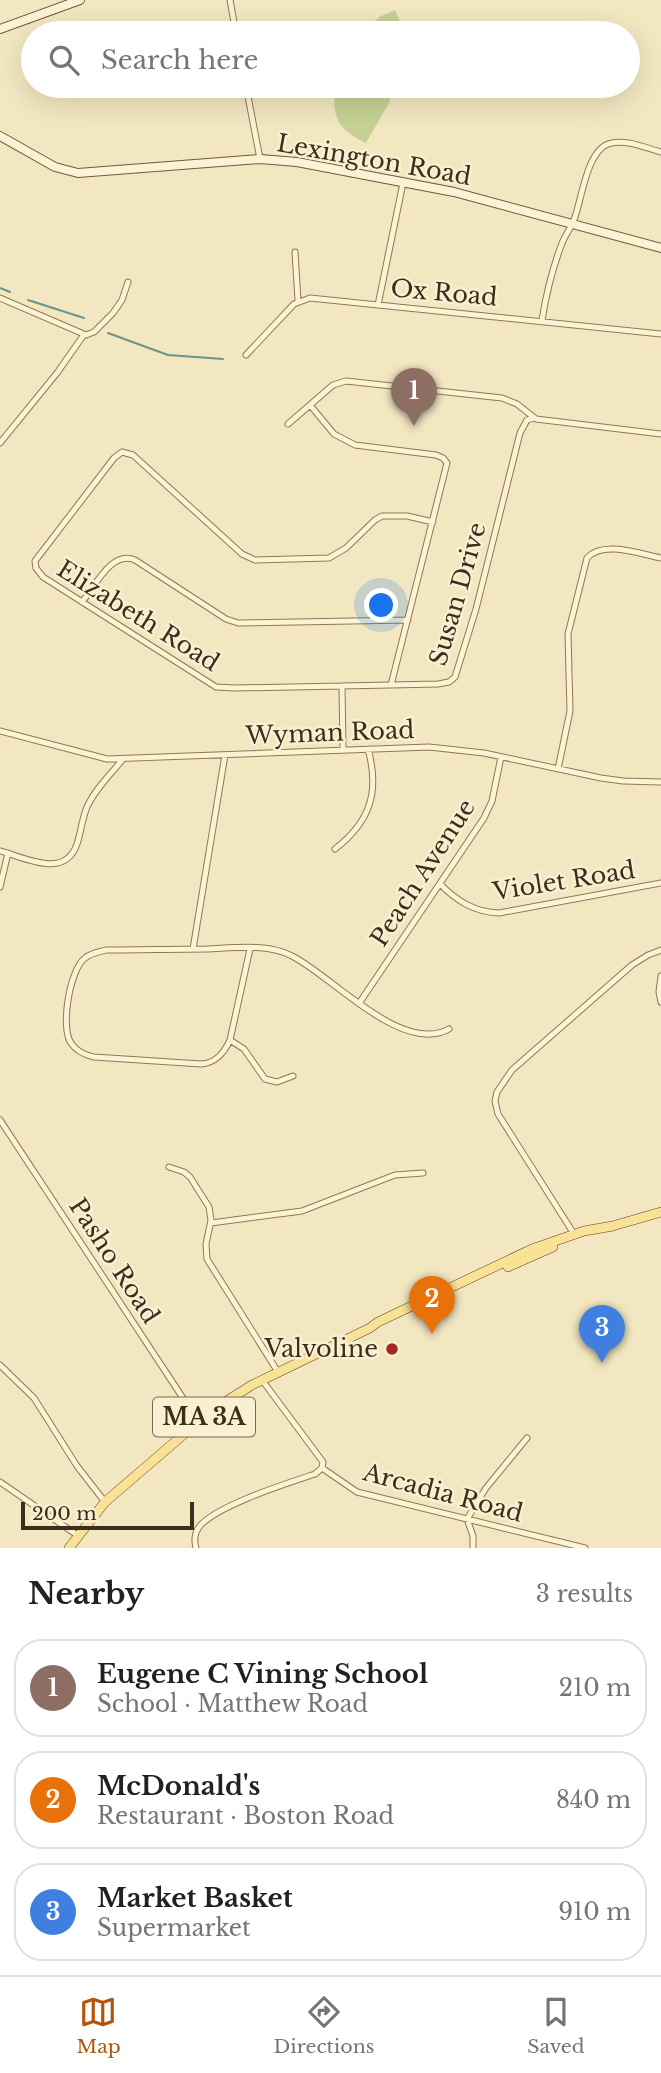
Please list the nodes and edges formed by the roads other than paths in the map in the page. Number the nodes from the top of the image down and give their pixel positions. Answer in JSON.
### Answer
{"nodes":[{"id":1,"x":80,"y":0,"type":"edge"},
{"id":2,"x":230,"y":0,"type":"edge"},
{"id":3,"x":21,"y":21,"type":"edge"},
{"id":4,"x":22,"y":21,"type":"edge"},
{"id":5,"x":234,"y":21,"type":"edge"},
{"id":6,"x":0,"y":29,"type":"edge"},
{"id":7,"x":248,"y":98,"type":"edge"},
{"id":8,"x":0,"y":136,"type":"edge"},
{"id":9,"x":661,"y":152,"type":"edge"},
{"id":10,"x":260,"y":159,"type":"junction"},
{"id":11,"x":402,"y":183,"type":"junction"},
{"id":12,"x":572,"y":224,"type":"junction"},
{"id":13,"x":661,"y":248,"type":"edge"},
{"id":14,"x":295,"y":252,"type":"dead end"},
{"id":15,"x":128,"y":282,"type":"dead end"},
{"id":16,"x":0,"y":298,"type":"edge"},
{"id":17,"x":298,"y":301,"type":"junction"},
{"id":18,"x":378,"y":305,"type":"junction"},
{"id":19,"x":542,"y":320,"type":"junction"},
{"id":20,"x":661,"y":334,"type":"edge"},
{"id":21,"x":86,"y":335,"type":"junction"},
{"id":22,"x":246,"y":355,"type":"dead end"},
{"id":23,"x":310,"y":405,"type":"junction"},
{"id":24,"x":534,"y":418,"type":"junction"},
{"id":25,"x":288,"y":424,"type":"dead end"},
{"id":26,"x":661,"y":435,"type":"edge"},
{"id":27,"x":0,"y":443,"type":"edge"},
{"id":28,"x":433,"y":522,"type":"junction"},
{"id":29,"x":661,"y":558,"type":"edge"},
{"id":30,"x":82,"y":602,"type":"junction"},
{"id":31,"x":408,"y":620,"type":"junction"},
{"id":32,"x":391,"y":685,"type":"junction"},
{"id":33,"x":342,"y":686,"type":"junction"},
{"id":34,"x":0,"y":731,"type":"edge"},
{"id":35,"x":343,"y":749,"type":"junction"},
{"id":36,"x":368,"y":749,"type":"junction"},
{"id":37,"x":225,"y":755,"type":"junction"},
{"id":38,"x":501,"y":757,"type":"junction"},
{"id":39,"x":123,"y":759,"type":"junction"},
{"id":40,"x":558,"y":769,"type":"junction"},
{"id":41,"x":661,"y":782,"type":"edge"},
{"id":42,"x":335,"y":849,"type":"dead end"},
{"id":43,"x":0,"y":851,"type":"edge"},
{"id":44,"x":8,"y":853,"type":"junction"},
{"id":45,"x":661,"y":883,"type":"edge"},
{"id":46,"x":440,"y":884,"type":"junction"},
{"id":47,"x":0,"y":887,"type":"edge"},
{"id":48,"x":193,"y":949,"type":"junction"},
{"id":49,"x":250,"y":949,"type":"junction"},
{"id":50,"x":661,"y":950,"type":"edge"},
{"id":51,"x":661,"y":976,"type":"edge"},
{"id":52,"x":360,"y":1002,"type":"junction"},
{"id":53,"x":661,"y":1002,"type":"edge"},
{"id":54,"x":449,"y":1029,"type":"dead end"},
{"id":55,"x":230,"y":1040,"type":"junction"},
{"id":56,"x":293,"y":1076,"type":"dead end"},
{"id":57,"x":0,"y":1121,"type":"edge"},
{"id":58,"x":169,"y":1167,"type":"dead end"},
{"id":59,"x":423,"y":1173,"type":"dead end"},
{"id":60,"x":661,"y":1212,"type":"edge"},
{"id":61,"x":211,"y":1223,"type":"junction"},
{"id":62,"x":614,"y":1226,"type":"junction"},
{"id":63,"x":574,"y":1234,"type":"junction"},
{"id":64,"x":370,"y":1328,"type":"junction"},
{"id":65,"x":0,"y":1365,"type":"edge"},
{"id":66,"x":278,"y":1372,"type":"junction"},
{"id":67,"x":262,"y":1380,"type":"junction"},
{"id":68,"x":198,"y":1421,"type":"junction"},
{"id":69,"x":527,"y":1438,"type":"dead end"},
{"id":70,"x":322,"y":1468,"type":"junction"},
{"id":71,"x":0,"y":1482,"type":"edge"},
{"id":72,"x":105,"y":1502,"type":"junction"},
{"id":73,"x":467,"y":1519,"type":"junction"},
{"id":74,"x":77,"y":1535,"type":"junction"},
{"id":75,"x":69,"y":1548,"type":"edge"},
{"id":76,"x":197,"y":1548,"type":"edge"},
{"id":77,"x":473,"y":1548,"type":"edge"},
{"id":78,"x":582,"y":1548,"type":"edge"}],
"edges":[{"from":1,"to":4,"type":"street"},
{"from":2,"to":5,"type":"street"},
{"from":3,"to":6,"type":"street"},
{"from":7,"to":10,"type":"street"},
{"from":8,"to":10,"type":"street","name":"Lexington Road"},
{"from":9,"to":12,"type":"street"},
{"from":10,"to":11,"type":"street","name":"Lexington Road"},
{"from":11,"to":12,"type":"street","name":"Lexington Road"},
{"from":11,"to":18,"type":"street"},
{"from":12,"to":13,"type":"street","name":"Lexington Road"},
{"from":12,"to":19,"type":"street"},
{"from":14,"to":17,"type":"street"},
{"from":15,"to":21,"type":"street"},
{"from":16,"to":21,"type":"street"},
{"from":17,"to":18,"type":"street","name":"Ox Road"},
{"from":17,"to":22,"type":"street"},
{"from":18,"to":19,"type":"street","name":"Ox Road"},
{"from":19,"to":20,"type":"street","name":"Ox Road"},
{"from":21,"to":27,"type":"street"},
{"from":23,"to":24,"type":"street"},
{"from":23,"to":25,"type":"street"},
{"from":23,"to":28,"type":"street"},
{"from":24,"to":26,"type":"street"},
{"from":24,"to":32,"type":"street","name":"Susan Drive"},
{"from":28,"to":30,"type":"street","name":"Elizabeth Road"},
{"from":28,"to":31,"type":"street"},
{"from":29,"to":40,"type":"street"},
{"from":30,"to":31,"type":"street"},
{"from":30,"to":33,"type":"street","name":"Elizabeth Road"},
{"from":31,"to":32,"type":"street"},
{"from":32,"to":33,"type":"street","name":"Susan Drive"},
{"from":33,"to":35,"type":"street"},
{"from":34,"to":39,"type":"street","name":"Wyman Road"},
{"from":35,"to":36,"type":"street","name":"Wyman Road"},
{"from":35,"to":37,"type":"street","name":"Wyman Road"},
{"from":36,"to":38,"type":"street","name":"Wyman Road"},
{"from":36,"to":42,"type":"street"},
{"from":37,"to":39,"type":"street","name":"Wyman Road"},
{"from":37,"to":48,"type":"street"},
{"from":38,"to":40,"type":"street","name":"Wyman Road"},
{"from":38,"to":46,"type":"street","name":"Peach Avenue"},
{"from":39,"to":44,"type":"street"},
{"from":40,"to":41,"type":"street","name":"Wyman Road"},
{"from":43,"to":44,"type":"street"},
{"from":44,"to":47,"type":"street"},
{"from":45,"to":46,"type":"street","name":"Violet Road"},
{"from":46,"to":52,"type":"street","name":"Peach Avenue"},
{"from":48,"to":49,"type":"street"},
{"from":48,"to":55,"type":"street"},
{"from":49,"to":52,"type":"street"},
{"from":49,"to":55,"type":"street"},
{"from":50,"to":63,"type":"street"},
{"from":51,"to":53,"type":"street"},
{"from":52,"to":54,"type":"street"},
{"from":55,"to":56,"type":"street"},
{"from":57,"to":68,"type":"street","name":"Pasho Road"},
{"from":58,"to":61,"type":"street"},
{"from":59,"to":61,"type":"street"},
{"from":60,"to":62,"type":"main road","number":"MA 3A"},
{"from":61,"to":66,"type":"street"},
{"from":62,"to":63,"type":"main road","number":"MA 3A"},
{"from":62,"to":64,"type":"main road","number":"MA 3A"},
{"from":63,"to":64,"type":"main road","number":"MA 3A"},
{"from":64,"to":66,"type":"main road","number":"MA 3A"},
{"from":65,"to":72,"type":"street"},
{"from":66,"to":67,"type":"main road","number":"MA 3A"},
{"from":67,"to":68,"type":"main road","number":"MA 3A"},
{"from":67,"to":70,"type":"street","name":"Arcadia Road"},
{"from":68,"to":72,"type":"main road","number":"MA 3A"},
{"from":69,"to":73,"type":"street"},
{"from":70,"to":73,"type":"street","name":"Arcadia Road"},
{"from":70,"to":76,"type":"street"},
{"from":71,"to":74,"type":"street"},
{"from":72,"to":74,"type":"main road","number":"MA 3A"},
{"from":73,"to":77,"type":"street"},
{"from":73,"to":78,"type":"street","name":"Arcadia Road"},
{"from":74,"to":75,"type":"main road","number":"MA 3A"}]}
